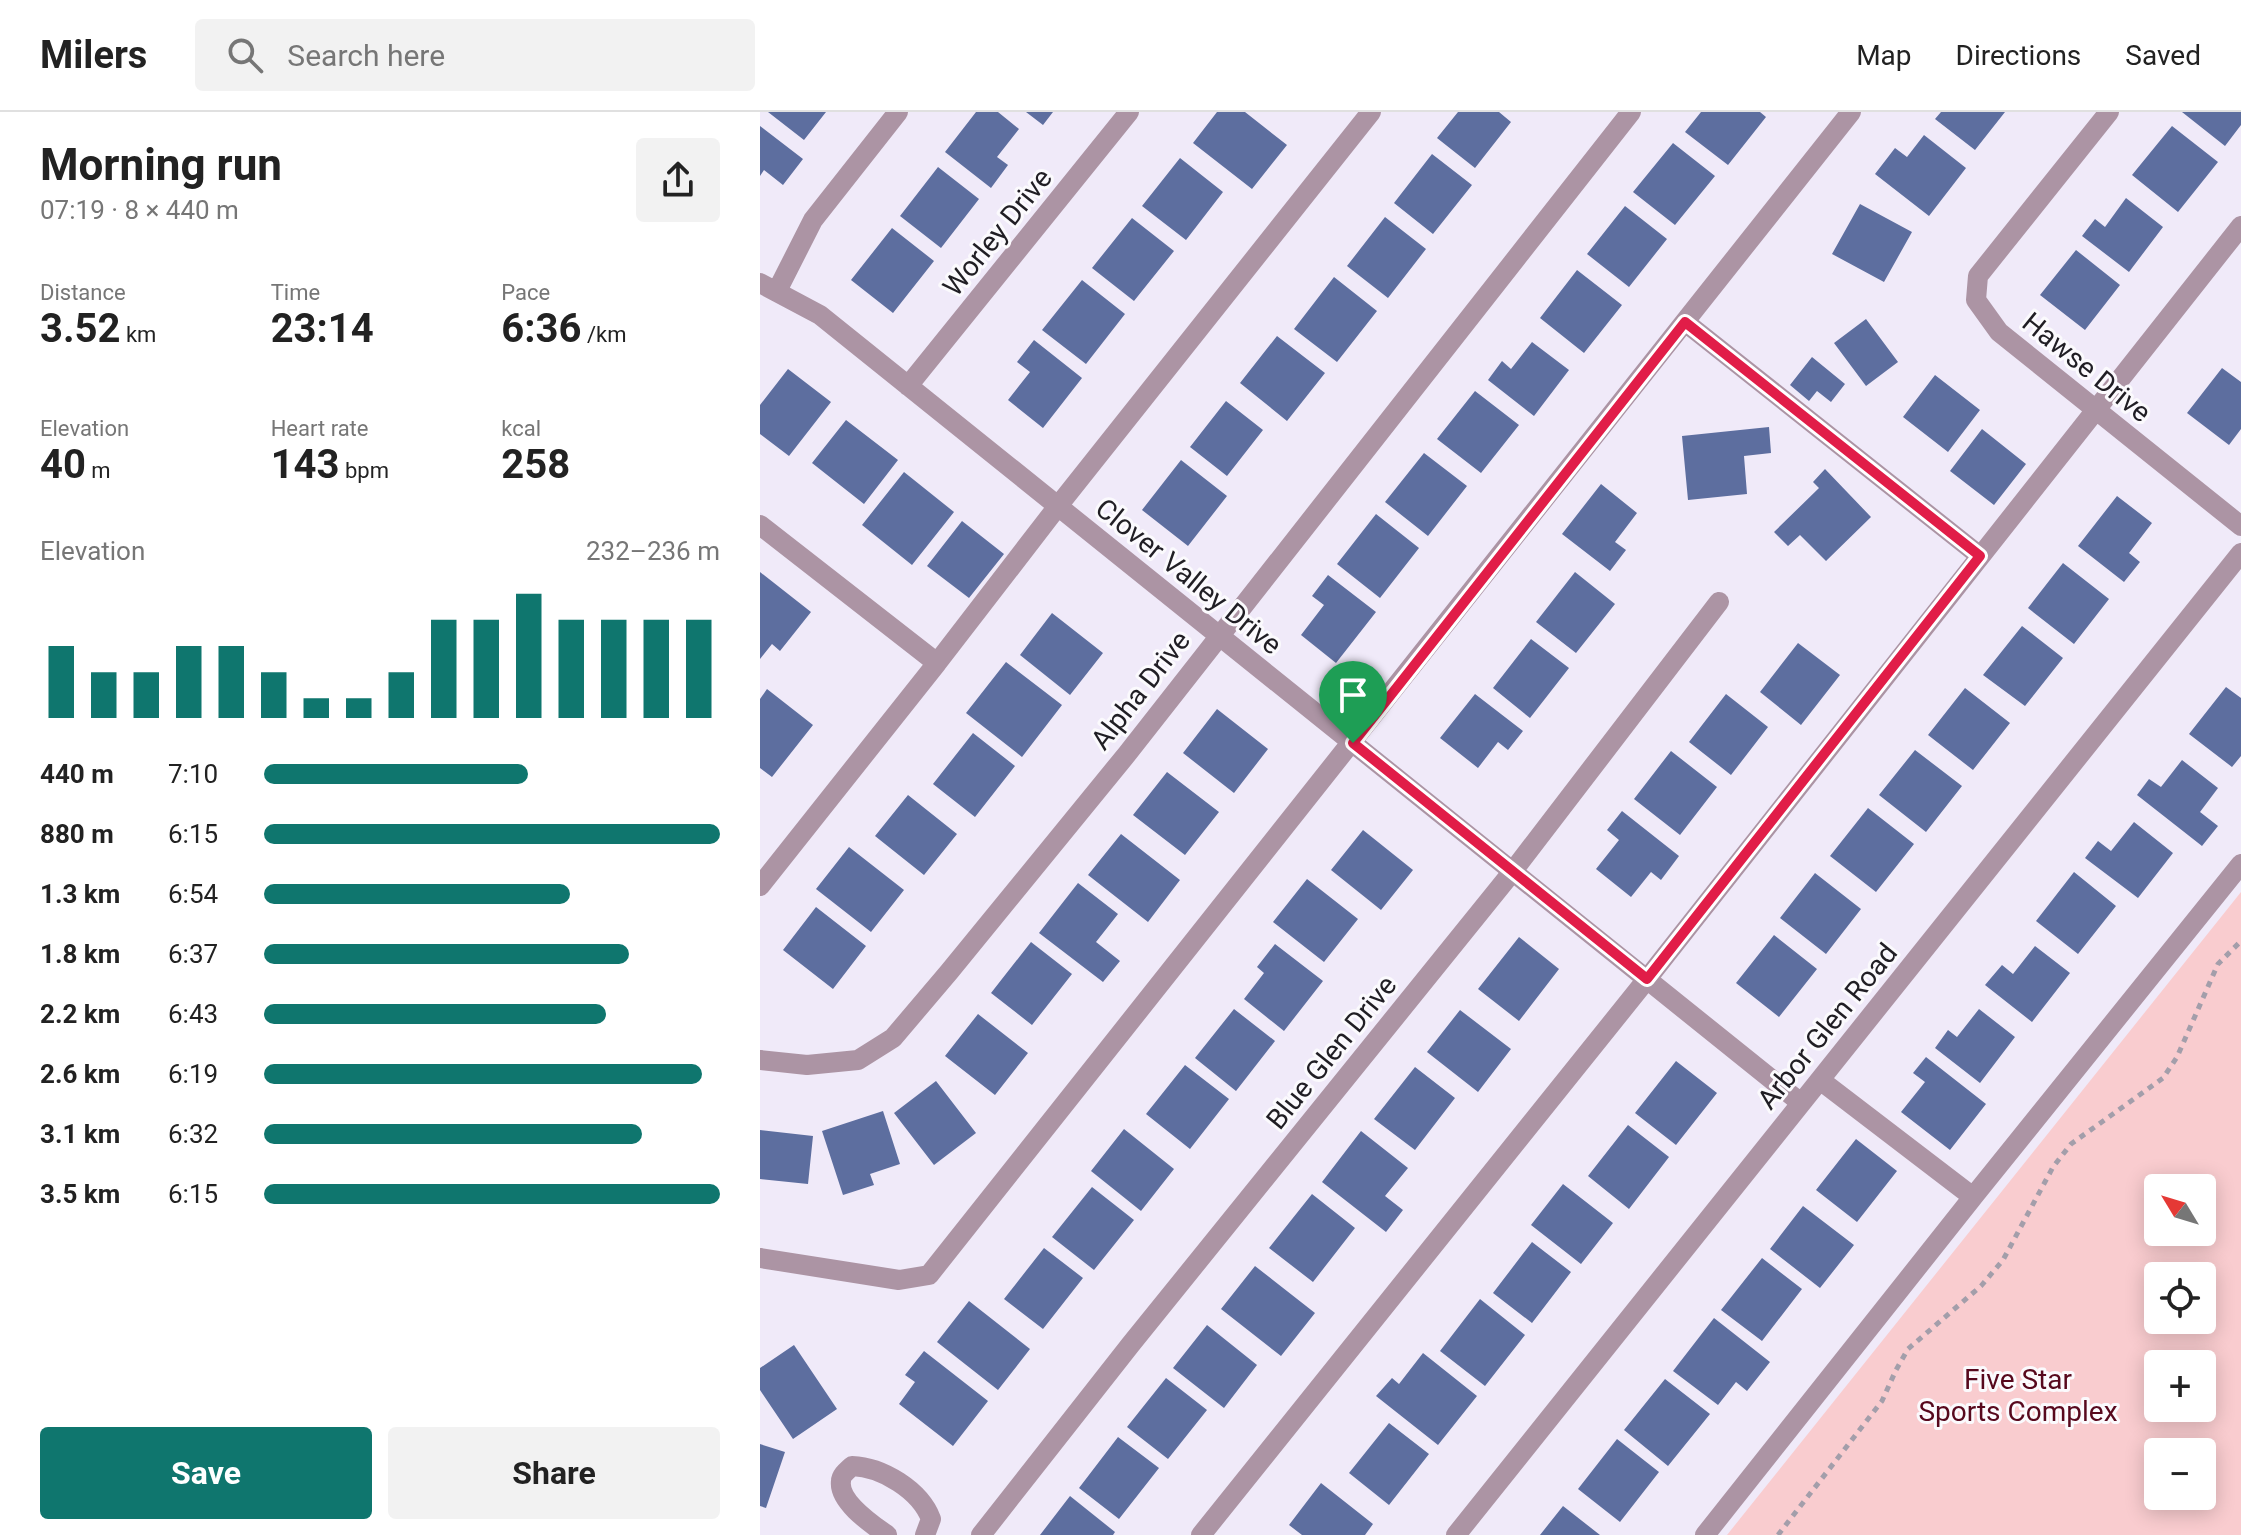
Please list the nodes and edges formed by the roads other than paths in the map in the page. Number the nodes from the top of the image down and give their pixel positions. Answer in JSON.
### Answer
{"nodes":[{"id":1,"x":898,"y":112,"type":"edge"},
{"id":2,"x":1129,"y":112,"type":"edge"},
{"id":3,"x":1371,"y":112,"type":"edge"},
{"id":4,"x":1631,"y":112,"type":"edge"},
{"id":5,"x":1851,"y":112,"type":"edge"},
{"id":6,"x":2109,"y":112,"type":"edge"},
{"id":7,"x":2241,"y":226,"type":"edge"},
{"id":8,"x":768,"y":287,"type":"edge"},
{"id":9,"x":1685,"y":322,"type":"junction"},
{"id":10,"x":908,"y":386,"type":"junction"},
{"id":11,"x":2096,"y":409,"type":"junction"},
{"id":12,"x":1058,"y":506,"type":"junction"},
{"id":13,"x":760,"y":525,"type":"edge"},
{"id":14,"x":2241,"y":526,"type":"edge"},
{"id":15,"x":2241,"y":553,"type":"edge"},
{"id":16,"x":1980,"y":556,"type":"junction"},
{"id":17,"x":1719,"y":602,"type":"dead end"},
{"id":18,"x":1219,"y":635,"type":"junction"},
{"id":19,"x":937,"y":663,"type":"junction"},
{"id":20,"x":1353,"y":743,"type":"junction"},
{"id":21,"x":2241,"y":864,"type":"edge"},
{"id":22,"x":1513,"y":871,"type":"junction"},
{"id":23,"x":760,"y":886,"type":"edge"},
{"id":24,"x":1647,"y":979,"type":"junction"},
{"id":25,"x":760,"y":1060,"type":"edge"},
{"id":26,"x":1820,"y":1080,"type":"junction"},
{"id":27,"x":1801,"y":1103,"type":"junction"},
{"id":28,"x":1973,"y":1197,"type":"junction"},
{"id":29,"x":760,"y":1258,"type":"edge"},
{"id":30,"x":887,"y":1535,"type":"edge"},
{"id":31,"x":925,"y":1535,"type":"edge"},
{"id":32,"x":981,"y":1535,"type":"edge"},
{"id":33,"x":1201,"y":1535,"type":"edge"},
{"id":34,"x":1456,"y":1535,"type":"edge"},
{"id":35,"x":1705,"y":1535,"type":"edge"}],
"edges":[{"from":1,"to":8,"type":"street"},
{"from":2,"to":10,"type":"street","name":"Worley Drive"},
{"from":3,"to":12,"type":"street"},
{"from":4,"to":18,"type":"street","name":"Alpha Drive"},
{"from":5,"to":9,"type":"street"},
{"from":6,"to":11,"type":"street","name":"Hawse Drive"},
{"from":7,"to":11,"type":"street"},
{"from":8,"to":10,"type":"street","name":"Clover Valley Drive"},
{"from":9,"to":16,"type":"street"},
{"from":9,"to":20,"type":"street"},
{"from":10,"to":12,"type":"street","name":"Clover Valley Drive"},
{"from":11,"to":14,"type":"street","name":"Hawse Drive"},
{"from":11,"to":16,"type":"street"},
{"from":12,"to":18,"type":"street","name":"Clover Valley Drive"},
{"from":12,"to":19,"type":"street"},
{"from":13,"to":19,"type":"street"},
{"from":15,"to":26,"type":"street","name":"Arbor Glen Road"},
{"from":16,"to":24,"type":"street"},
{"from":17,"to":22,"type":"street","name":"Blue Glen Drive"},
{"from":18,"to":20,"type":"street","name":"Clover Valley Drive"},
{"from":18,"to":25,"type":"street","name":"Alpha Drive"},
{"from":19,"to":23,"type":"street"},
{"from":20,"to":22,"type":"street","name":"Clover Valley Drive"},
{"from":20,"to":29,"type":"street"},
{"from":21,"to":28,"type":"street"},
{"from":22,"to":24,"type":"street","name":"Clover Valley Drive"},
{"from":22,"to":32,"type":"street","name":"Blue Glen Drive"},
{"from":24,"to":27,"type":"street","name":"Clover Valley Drive"},
{"from":24,"to":33,"type":"street"},
{"from":26,"to":27,"type":"street","name":"Arbor Glen Road"},
{"from":26,"to":28,"type":"street"},
{"from":27,"to":34,"type":"street","name":"Arbor Glen Road"},
{"from":28,"to":35,"type":"street"},
{"from":30,"to":31,"type":"street"}]}
